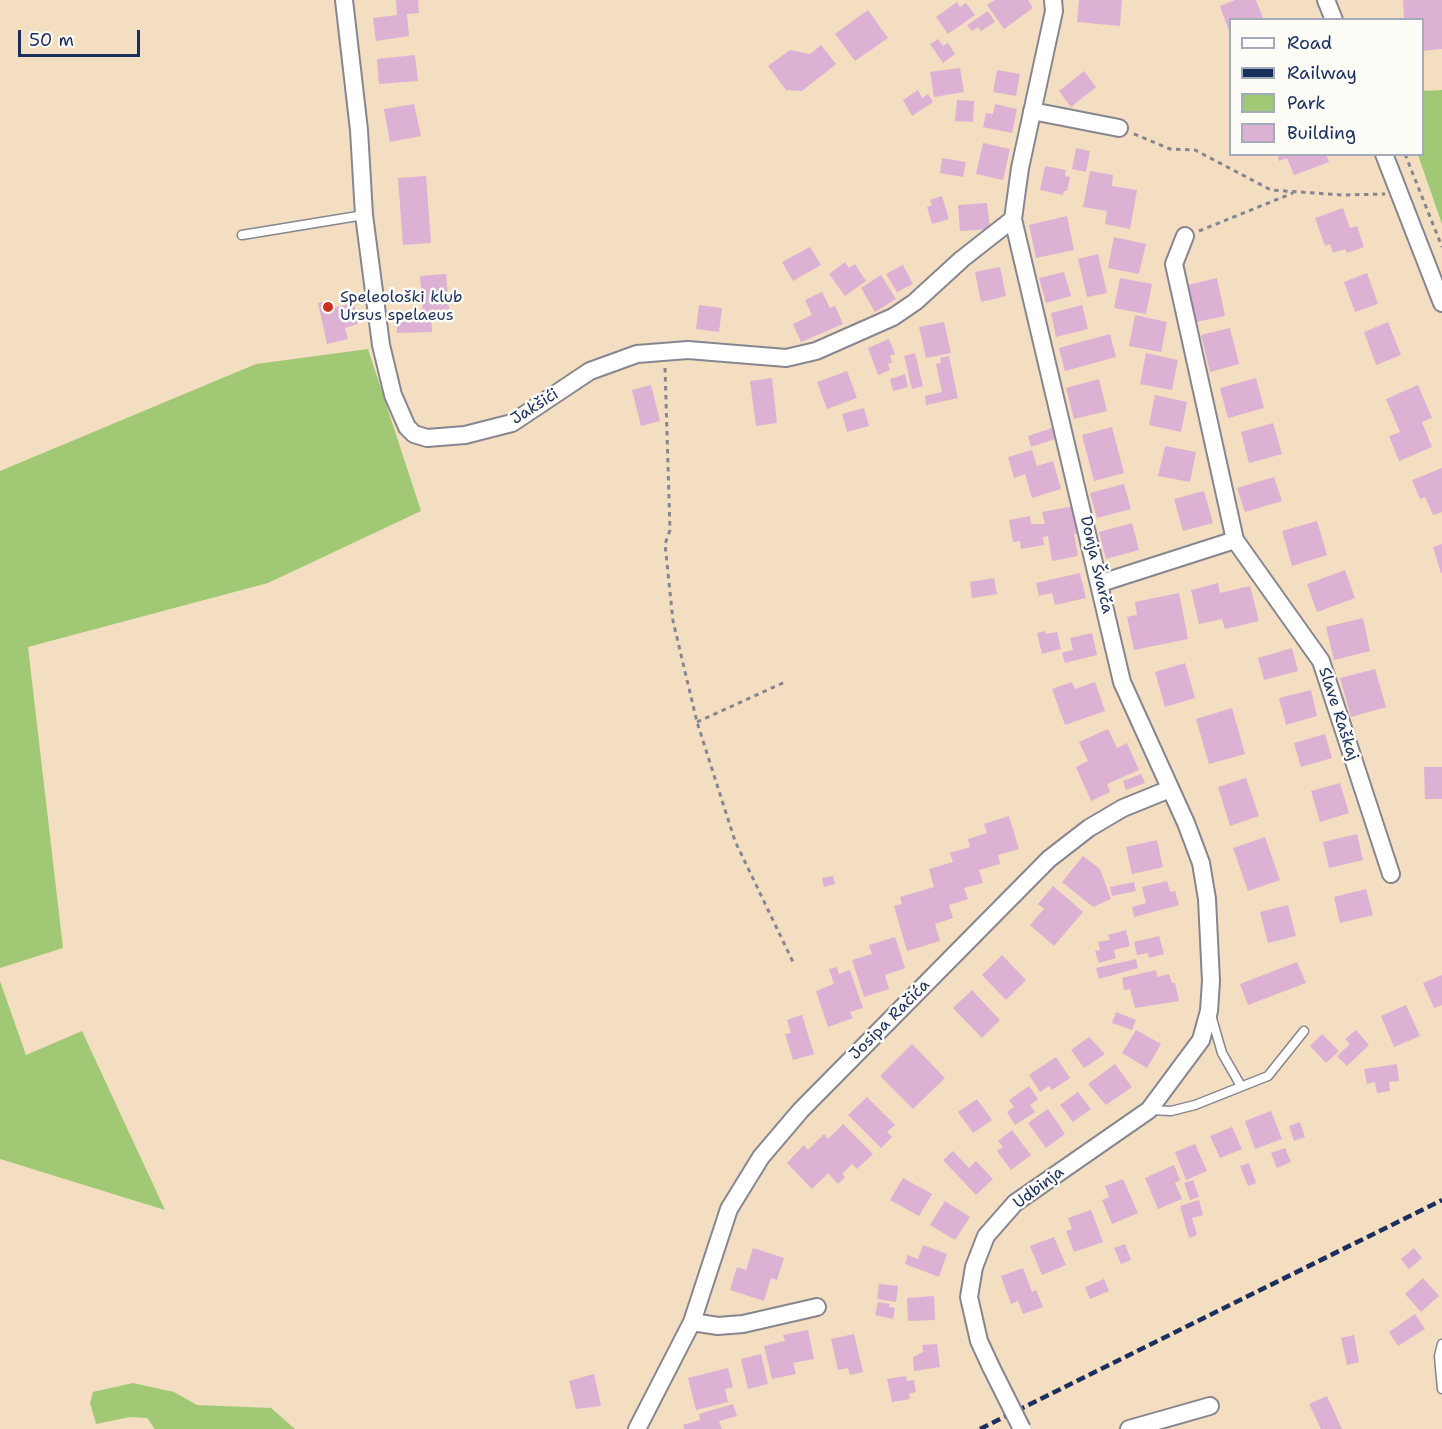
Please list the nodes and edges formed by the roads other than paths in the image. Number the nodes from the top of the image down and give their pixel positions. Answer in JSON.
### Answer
{"nodes":[{"id":1,"x":344,"y":0,"type":"edge"},
{"id":2,"x":1053,"y":0,"type":"edge"},
{"id":3,"x":1326,"y":0,"type":"edge"},
{"id":4,"x":1333,"y":18,"type":"edge"},
{"id":5,"x":1032,"y":111,"type":"junction"},
{"id":6,"x":1119,"y":128,"type":"road end"},
{"id":7,"x":1385,"y":156,"type":"edge"},
{"id":8,"x":364,"y":216,"type":"junction"},
{"id":9,"x":1013,"y":219,"type":"junction"},
{"id":10,"x":242,"y":236,"type":"dead end"},
{"id":11,"x":1185,"y":236,"type":"road end"},
{"id":12,"x":1442,"y":303,"type":"edge"},
{"id":13,"x":1235,"y":540,"type":"junction"},
{"id":14,"x":1101,"y":583,"type":"junction"},
{"id":15,"x":1170,"y":789,"type":"junction"},
{"id":16,"x":1390,"y":874,"type":"dead end"},
{"id":17,"x":1209,"y":1011,"type":"junction"},
{"id":18,"x":1304,"y":1031,"type":"dead end"},
{"id":19,"x":1241,"y":1086,"type":"junction"},
{"id":20,"x":1149,"y":1110,"type":"junction"},
{"id":21,"x":817,"y":1307,"type":"dead end"},
{"id":22,"x":692,"y":1322,"type":"junction"},
{"id":23,"x":1442,"y":1344,"type":"edge"},
{"id":24,"x":1442,"y":1389,"type":"edge"},
{"id":25,"x":1210,"y":1406,"type":"dead end"},
{"id":26,"x":637,"y":1429,"type":"edge"},
{"id":27,"x":1022,"y":1429,"type":"edge"},
{"id":28,"x":1129,"y":1429,"type":"edge"}],
"edges":[{"from":1,"to":8,"type":"street","name":"Jakšići"},
{"from":2,"to":5,"type":"street","name":"Donja Švarča"},
{"from":3,"to":4,"type":"street"},
{"from":5,"to":6,"type":"street"},
{"from":5,"to":9,"type":"street","name":"Donja Švarča"},
{"from":7,"to":12,"type":"street"},
{"from":8,"to":9,"type":"street","name":"Jakšići"},
{"from":8,"to":10,"type":"lane"},
{"from":9,"to":14,"type":"street","name":"Donja Švarča"},
{"from":11,"to":13,"type":"street","name":"Slave Raškaj"},
{"from":13,"to":14,"type":"street"},
{"from":13,"to":16,"type":"street","name":"Slave Raškaj"},
{"from":14,"to":15,"type":"street","name":"Donja Švarča"},
{"from":15,"to":17,"type":"street","name":"Donja Švarča"},
{"from":15,"to":22,"type":"street","name":"Josipa Račića"},
{"from":17,"to":19,"type":"lane"},
{"from":17,"to":20,"type":"street","name":"Udbinja"},
{"from":18,"to":19,"type":"lane"},
{"from":19,"to":20,"type":"lane"},
{"from":20,"to":27,"type":"street","name":"Udbinja","bridge":true},
{"from":21,"to":22,"type":"street"},
{"from":22,"to":26,"type":"street","name":"Josipa Račića"},
{"from":23,"to":24,"type":"lane"},
{"from":25,"to":28,"type":"street"}]}
